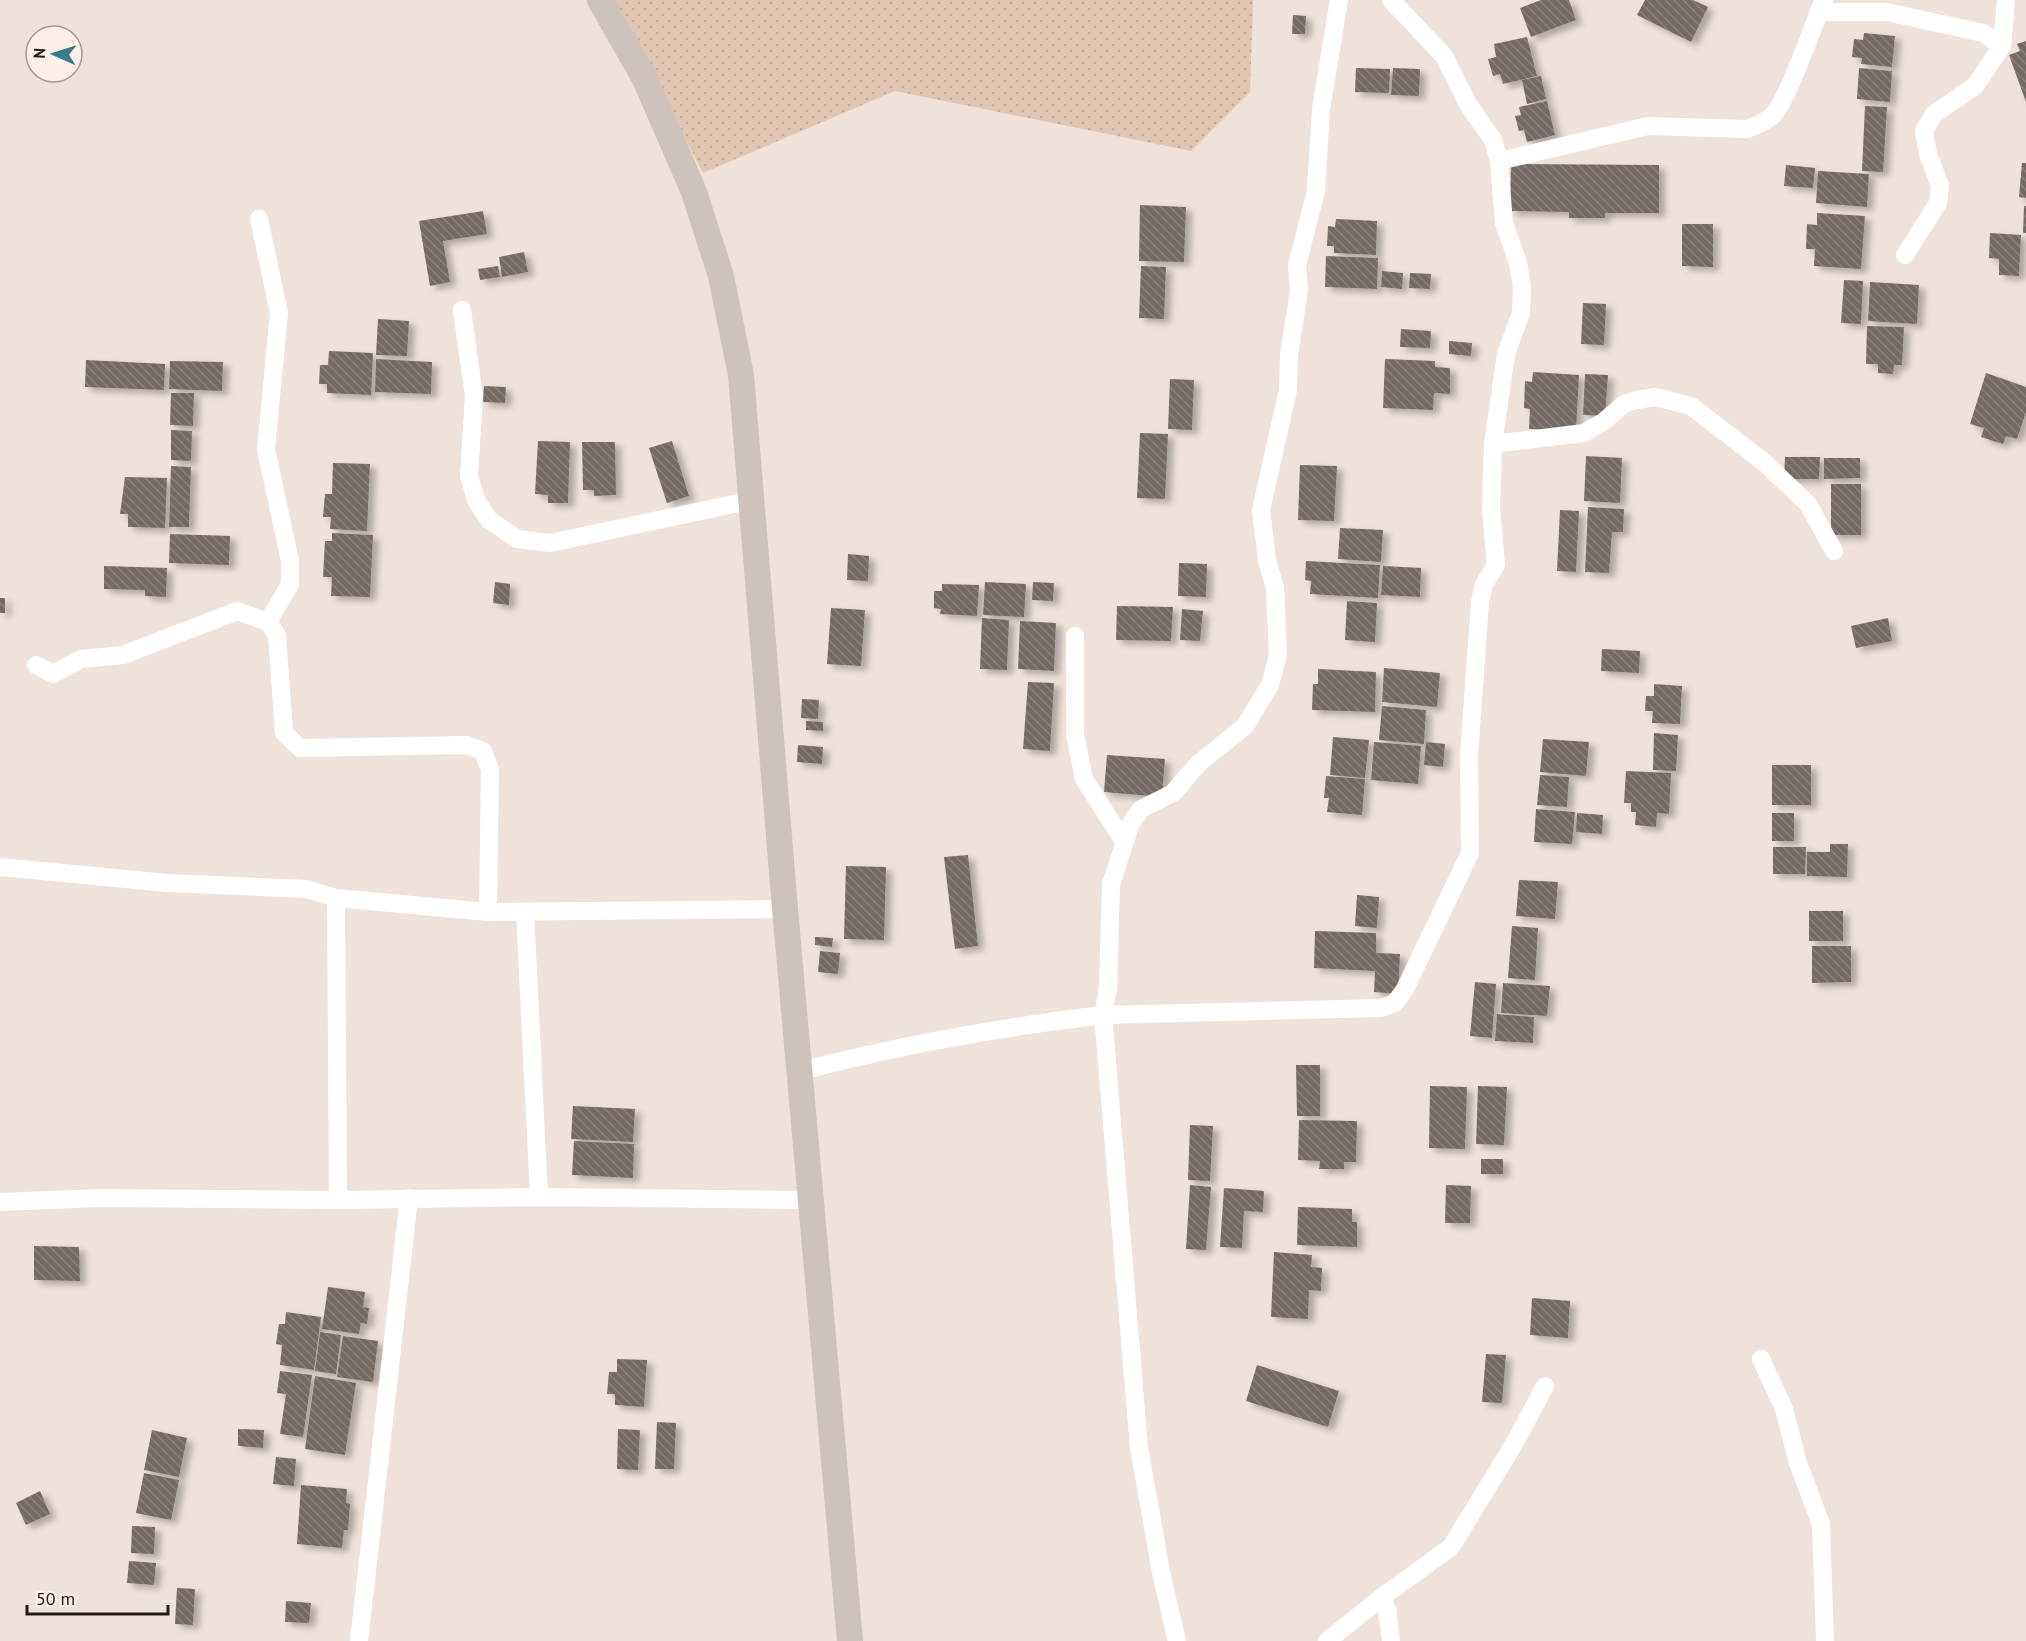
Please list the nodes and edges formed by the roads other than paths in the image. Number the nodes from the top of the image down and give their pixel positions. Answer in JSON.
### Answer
{"nodes":[{"id":1,"x":600,"y":0,"type":"edge"},
{"id":2,"x":1339,"y":0,"type":"edge"},
{"id":3,"x":1391,"y":0,"type":"edge"},
{"id":4,"x":2006,"y":0,"type":"edge"},
{"id":5,"x":1821,"y":6,"type":"edge"},
{"id":6,"x":2002,"y":46,"type":"junction"},
{"id":7,"x":1499,"y":161,"type":"junction"},
{"id":8,"x":259,"y":219,"type":"dead end"},
{"id":9,"x":1905,"y":255,"type":"dead end"},
{"id":10,"x":462,"y":310,"type":"dead end"},
{"id":11,"x":1493,"y":444,"type":"junction"},
{"id":12,"x":753,"y":500,"type":"junction"},
{"id":13,"x":1834,"y":550,"type":"dead end"},
{"id":14,"x":268,"y":622,"type":"junction"},
{"id":15,"x":1075,"y":636,"type":"dead end"},
{"id":16,"x":36,"y":665,"type":"dead end"},
{"id":17,"x":1124,"y":840,"type":"junction"},
{"id":18,"x":0,"y":867,"type":"edge"},
{"id":19,"x":336,"y":898,"type":"junction"},
{"id":20,"x":785,"y":909,"type":"junction"},
{"id":21,"x":488,"y":912,"type":"junction"},
{"id":22,"x":525,"y":912,"type":"junction"},
{"id":23,"x":1103,"y":1015,"type":"junction"},
{"id":24,"x":801,"y":1071,"type":"junction"},
{"id":25,"x":539,"y":1197,"type":"junction"},
{"id":26,"x":409,"y":1198,"type":"junction"},
{"id":27,"x":338,"y":1200,"type":"junction"},
{"id":28,"x":812,"y":1200,"type":"junction"},
{"id":29,"x":0,"y":1202,"type":"edge"},
{"id":30,"x":1761,"y":1359,"type":"dead end"},
{"id":31,"x":1545,"y":1386,"type":"dead end"},
{"id":32,"x":1382,"y":1597,"type":"junction"},
{"id":33,"x":359,"y":1641,"type":"edge"},
{"id":34,"x":850,"y":1641,"type":"edge"},
{"id":35,"x":1177,"y":1641,"type":"edge"},
{"id":36,"x":1327,"y":1641,"type":"edge"},
{"id":37,"x":1391,"y":1641,"type":"edge"},
{"id":38,"x":1825,"y":1641,"type":"edge"}],
"edges":[{"from":1,"to":12,"type":"main road"},
{"from":2,"to":17,"type":"street"},
{"from":3,"to":7,"type":"street"},
{"from":4,"to":6,"type":"street"},
{"from":5,"to":6,"type":"street"},
{"from":5,"to":7,"type":"street"},
{"from":6,"to":9,"type":"street"},
{"from":7,"to":11,"type":"street"},
{"from":8,"to":14,"type":"street"},
{"from":10,"to":12,"type":"street"},
{"from":11,"to":13,"type":"street"},
{"from":11,"to":23,"type":"street"},
{"from":12,"to":20,"type":"main road"},
{"from":14,"to":16,"type":"street"},
{"from":14,"to":21,"type":"street"},
{"from":15,"to":17,"type":"street"},
{"from":17,"to":23,"type":"street"},
{"from":18,"to":19,"type":"street"},
{"from":19,"to":21,"type":"street"},
{"from":19,"to":27,"type":"street"},
{"from":20,"to":22,"type":"street"},
{"from":20,"to":24,"type":"main road"},
{"from":21,"to":22,"type":"street"},
{"from":22,"to":25,"type":"street"},
{"from":23,"to":24,"type":"street"},
{"from":23,"to":35,"type":"street"},
{"from":24,"to":28,"type":"main road"},
{"from":25,"to":26,"type":"street"},
{"from":25,"to":28,"type":"street"},
{"from":26,"to":27,"type":"street"},
{"from":26,"to":33,"type":"street"},
{"from":27,"to":29,"type":"street"},
{"from":28,"to":34,"type":"main road"},
{"from":30,"to":38,"type":"street"},
{"from":31,"to":32,"type":"street"},
{"from":32,"to":36,"type":"street"},
{"from":32,"to":37,"type":"street"}]}
